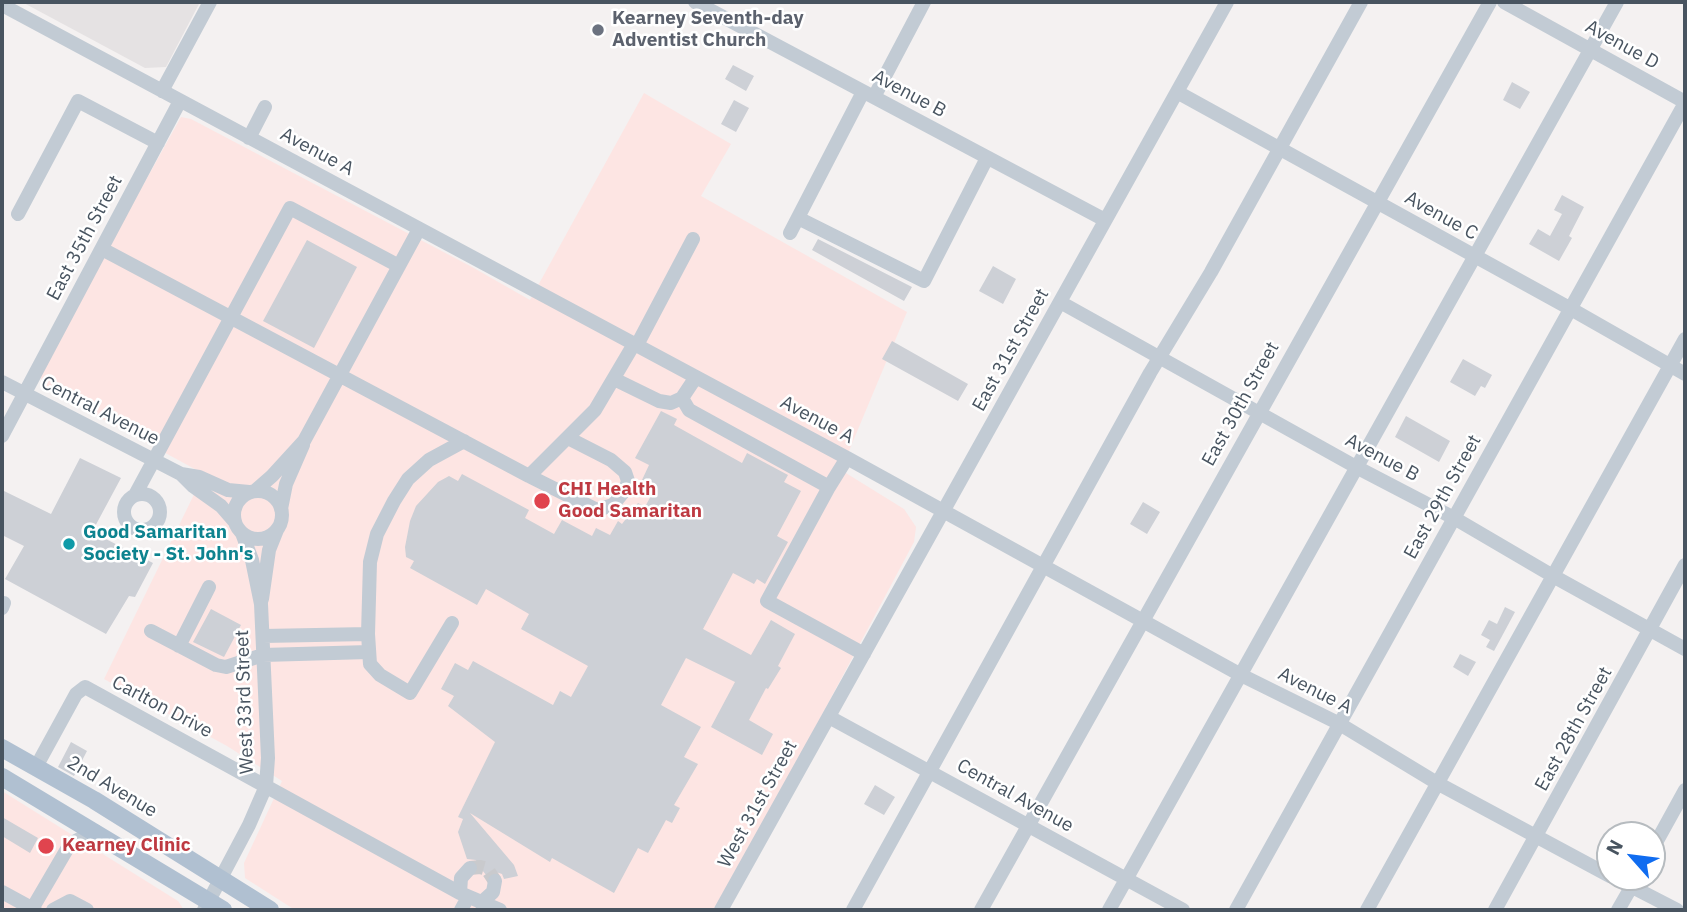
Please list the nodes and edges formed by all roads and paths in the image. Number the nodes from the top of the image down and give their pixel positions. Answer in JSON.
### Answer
{"nodes":[{"id":1,"x":210,"y":2,"type":"edge"},
{"id":2,"x":696,"y":2,"type":"edge"},
{"id":3,"x":924,"y":2,"type":"edge"},
{"id":4,"x":1227,"y":2,"type":"edge"},
{"id":5,"x":1360,"y":2,"type":"edge"},
{"id":6,"x":1490,"y":2,"type":"edge"},
{"id":7,"x":1504,"y":2,"type":"edge"},
{"id":8,"x":1617,"y":2,"type":"edge"},
{"id":9,"x":2,"y":5,"type":"edge"},
{"id":10,"x":1591,"y":50,"type":"junction"},
{"id":11,"x":162,"y":91,"type":"junction"},
{"id":12,"x":1177,"y":92,"type":"junction"},
{"id":13,"x":868,"y":94,"type":"junction"},
{"id":14,"x":180,"y":101,"type":"junction"},
{"id":15,"x":1685,"y":102,"type":"edge"},
{"id":16,"x":265,"y":107,"type":"dead end"},
{"id":17,"x":248,"y":138,"type":"junction"},
{"id":18,"x":158,"y":142,"type":"junction"},
{"id":19,"x":1278,"y":148,"type":"junction"},
{"id":20,"x":987,"y":158,"type":"junction"},
{"id":21,"x":1376,"y":202,"type":"junction"},
{"id":22,"x":18,"y":214,"type":"dead end"},
{"id":23,"x":798,"y":218,"type":"junction"},
{"id":24,"x":1105,"y":220,"type":"junction"},
{"id":25,"x":419,"y":229,"type":"junction"},
{"id":26,"x":790,"y":233,"type":"dead end"},
{"id":27,"x":693,"y":239,"type":"dead end"},
{"id":28,"x":102,"y":249,"type":"junction"},
{"id":29,"x":1475,"y":258,"type":"junction"},
{"id":30,"x":398,"y":266,"type":"junction"},
{"id":31,"x":1060,"y":302,"type":"junction"},
{"id":32,"x":1571,"y":309,"type":"junction"},
{"id":33,"x":230,"y":317,"type":"junction"},
{"id":34,"x":1685,"y":339,"type":"edge"},
{"id":35,"x":635,"y":345,"type":"junction"},
{"id":36,"x":1160,"y":357,"type":"junction"},
{"id":37,"x":1670,"y":366,"type":"junction"},
{"id":38,"x":1685,"y":374,"type":"edge"},
{"id":39,"x":341,"y":376,"type":"junction"},
{"id":40,"x":696,"y":377,"type":"junction"},
{"id":41,"x":614,"y":379,"type":"junction"},
{"id":42,"x":2,"y":382,"type":"edge"},
{"id":43,"x":24,"y":394,"type":"junction"},
{"id":44,"x":682,"y":398,"type":"junction"},
{"id":45,"x":1258,"y":412,"type":"junction"},
{"id":46,"x":2,"y":436,"type":"edge"},
{"id":47,"x":568,"y":438,"type":"junction"},
{"id":48,"x":304,"y":441,"type":"junction"},
{"id":49,"x":464,"y":442,"type":"junction"},
{"id":50,"x":847,"y":458,"type":"junction"},
{"id":51,"x":154,"y":460,"type":"junction"},
{"id":52,"x":1358,"y":468,"type":"junction"},
{"id":53,"x":181,"y":474,"type":"junction"},
{"id":54,"x":529,"y":476,"type":"junction"},
{"id":55,"x":829,"y":487,"type":"junction"},
{"id":56,"x":253,"y":491,"type":"junction"},
{"id":57,"x":135,"y":495,"type":"dead end"},
{"id":58,"x":281,"y":509,"type":"junction"},
{"id":59,"x":943,"y":511,"type":"junction"},
{"id":60,"x":1454,"y":518,"type":"junction"},
{"id":61,"x":238,"y":527,"type":"junction"},
{"id":62,"x":278,"y":528,"type":"junction"},
{"id":63,"x":1685,"y":565,"type":"edge"},
{"id":64,"x":1043,"y":566,"type":"junction"},
{"id":65,"x":1553,"y":576,"type":"junction"},
{"id":66,"x":209,"y":587,"type":"dead end"},
{"id":67,"x":261,"y":604,"type":"junction"},
{"id":68,"x":1142,"y":620,"type":"junction"},
{"id":69,"x":452,"y":623,"type":"dead end"},
{"id":70,"x":151,"y":631,"type":"dead end"},
{"id":71,"x":1650,"y":631,"type":"junction"},
{"id":72,"x":368,"y":634,"type":"junction"},
{"id":73,"x":263,"y":636,"type":"junction"},
{"id":74,"x":179,"y":646,"type":"junction"},
{"id":75,"x":1685,"y":649,"type":"edge"},
{"id":76,"x":369,"y":652,"type":"junction"},
{"id":77,"x":864,"y":654,"type":"junction"},
{"id":78,"x":263,"y":655,"type":"junction"},
{"id":79,"x":1241,"y":675,"type":"junction"},
{"id":80,"x":829,"y":717,"type":"junction"},
{"id":81,"x":1338,"y":723,"type":"junction"},
{"id":82,"x":2,"y":748,"type":"edge"},
{"id":83,"x":36,"y":767,"type":"junction"},
{"id":84,"x":930,"y":772,"type":"junction"},
{"id":85,"x":2,"y":777,"type":"edge"},
{"id":86,"x":1437,"y":783,"type":"junction"},
{"id":87,"x":266,"y":786,"type":"junction"},
{"id":88,"x":1685,"y":790,"type":"edge"},
{"id":89,"x":1028,"y":825,"type":"junction"},
{"id":90,"x":1666,"y":825,"type":"edge"},
{"id":91,"x":95,"y":831,"type":"junction"},
{"id":92,"x":1535,"y":837,"type":"junction"},
{"id":93,"x":470,"y":868,"type":"dead end"},
{"id":94,"x":1596,"y":868,"type":"edge"},
{"id":95,"x":222,"y":878,"type":"junction"},
{"id":96,"x":1126,"y":879,"type":"junction"},
{"id":97,"x":495,"y":881,"type":"dead end"},
{"id":98,"x":1629,"y":891,"type":"edge"},
{"id":99,"x":1648,"y":891,"type":"edge"},
{"id":100,"x":2,"y":892,"type":"edge"},
{"id":101,"x":467,"y":901,"type":"edge"},
{"id":102,"x":212,"y":907,"type":"edge"},
{"id":103,"x":33,"y":909,"type":"edge"},
{"id":104,"x":53,"y":910,"type":"edge"},
{"id":105,"x":87,"y":910,"type":"edge"},
{"id":106,"x":270,"y":910,"type":"edge"},
{"id":107,"x":500,"y":910,"type":"edge"},
{"id":108,"x":721,"y":910,"type":"edge"},
{"id":109,"x":853,"y":910,"type":"edge"},
{"id":110,"x":981,"y":910,"type":"edge"},
{"id":111,"x":1109,"y":910,"type":"edge"},
{"id":112,"x":1183,"y":910,"type":"edge"},
{"id":113,"x":1236,"y":910,"type":"edge"},
{"id":114,"x":1367,"y":910,"type":"edge"},
{"id":115,"x":1495,"y":910,"type":"edge"},
{"id":116,"x":1618,"y":910,"type":"edge"},
{"id":117,"x":1677,"y":910,"type":"edge"}],
"edges":[{"from":1,"to":11,"type":"street"},
{"from":2,"to":13,"type":"street","name":"Avenue B"},
{"from":3,"to":13,"type":"street"},
{"from":4,"to":12,"type":"street","name":"East 31st Street"},
{"from":5,"to":19,"type":"street"},
{"from":6,"to":21,"type":"street","name":"East 30th Street"},
{"from":7,"to":10,"type":"street","name":"Avenue D"},
{"from":8,"to":10,"type":"street"},
{"from":9,"to":11,"type":"street","name":"Avenue A"},
{"from":10,"to":15,"type":"street","name":"Avenue D"},
{"from":10,"to":29,"type":"street"},
{"from":11,"to":14,"type":"street","name":"Avenue A"},
{"from":12,"to":19,"type":"street","name":"Avenue C"},
{"from":12,"to":24,"type":"street","name":"East 31st Street"},
{"from":13,"to":20,"type":"street","name":"Avenue B"},
{"from":13,"to":23,"type":"street"},
{"from":14,"to":17,"type":"street","name":"Avenue A"},
{"from":14,"to":18,"type":"street","name":"East 35th Street"},
{"from":15,"to":32,"type":"street","name":"East 29th Street"},
{"from":16,"to":17,"type":"street"},
{"from":17,"to":25,"type":"street","name":"Avenue A"},
{"from":18,"to":22,"type":"street"},
{"from":18,"to":28,"type":"street","name":"East 35th Street"},
{"from":19,"to":21,"type":"street","name":"Avenue C"},
{"from":19,"to":36,"type":"street"},
{"from":20,"to":23,"type":"street"},
{"from":20,"to":24,"type":"street","name":"Avenue B"},
{"from":21,"to":29,"type":"street","name":"Avenue C"},
{"from":21,"to":45,"type":"street","name":"East 30th Street"},
{"from":23,"to":26,"type":"street"},
{"from":24,"to":31,"type":"street","name":"East 31st Street"},
{"from":25,"to":30,"type":"street"},
{"from":25,"to":35,"type":"street","name":"Avenue A"},
{"from":27,"to":35,"type":"street"},
{"from":28,"to":33,"type":"street"},
{"from":28,"to":43,"type":"street","name":"East 35th Street"},
{"from":29,"to":32,"type":"street","name":"Avenue C"},
{"from":29,"to":52,"type":"street"},
{"from":30,"to":33,"type":"street"},
{"from":30,"to":39,"type":"street"},
{"from":31,"to":36,"type":"street","name":"Avenue B"},
{"from":31,"to":59,"type":"street","name":"East 31st Street"},
{"from":32,"to":37,"type":"street","name":"Avenue C"},
{"from":32,"to":60,"type":"street","name":"East 29th Street"},
{"from":33,"to":39,"type":"street"},
{"from":33,"to":51,"type":"street"},
{"from":34,"to":37,"type":"street"},
{"from":35,"to":40,"type":"street","name":"Avenue A"},
{"from":35,"to":41,"type":"street"},
{"from":36,"to":45,"type":"street","name":"Avenue B"},
{"from":36,"to":64,"type":"street"},
{"from":37,"to":38,"type":"street","name":"Avenue C"},
{"from":37,"to":65,"type":"street"},
{"from":39,"to":48,"type":"street"},
{"from":39,"to":49,"type":"street"},
{"from":40,"to":44,"type":"street"},
{"from":40,"to":50,"type":"street","name":"Avenue A"},
{"from":41,"to":44,"type":"street"},
{"from":41,"to":47,"type":"street"},
{"from":42,"to":43,"type":"street","name":"Central Avenue"},
{"from":43,"to":46,"type":"street","name":"East 35th Street"},
{"from":43,"to":51,"type":"street","name":"Central Avenue"},
{"from":44,"to":55,"type":"street"},
{"from":45,"to":52,"type":"street","name":"Avenue B"},
{"from":45,"to":68,"type":"street","name":"East 30th Street"},
{"from":47,"to":54,"type":"street"},
{"from":47,"to":54,"type":"street"},
{"from":48,"to":56,"type":"street"},
{"from":48,"to":58,"type":"street"},
{"from":49,"to":54,"type":"street"},
{"from":49,"to":72,"type":"street"},
{"from":50,"to":55,"type":"street"},
{"from":50,"to":59,"type":"street","name":"Avenue A"},
{"from":51,"to":53,"type":"street","name":"Central Avenue"},
{"from":51,"to":57,"type":"street"},
{"from":52,"to":60,"type":"street","name":"Avenue B"},
{"from":52,"to":79,"type":"street"},
{"from":53,"to":56,"type":"street","name":"Central Avenue"},
{"from":53,"to":61,"type":"street","name":"Central Avenue"},
{"from":55,"to":77,"type":"street"},
{"from":56,"to":58,"type":"street"},
{"from":56,"to":61,"type":"street"},
{"from":58,"to":62,"type":"street"},
{"from":59,"to":64,"type":"street","name":"Avenue A"},
{"from":59,"to":77,"type":"street","name":"East 31st Street"},
{"from":60,"to":65,"type":"street","name":"Avenue B"},
{"from":60,"to":81,"type":"street","name":"East 29th Street"},
{"from":61,"to":62,"type":"street"},
{"from":61,"to":67,"type":"street","name":"West 33rd Street"},
{"from":62,"to":67,"type":"street","name":"West 33rd Street"},
{"from":63,"to":71,"type":"street","name":"East 28th Street"},
{"from":64,"to":68,"type":"street","name":"Avenue A"},
{"from":64,"to":84,"type":"street"},
{"from":65,"to":71,"type":"street","name":"Avenue B"},
{"from":65,"to":86,"type":"street"},
{"from":66,"to":74,"type":"street"},
{"from":67,"to":73,"type":"street","name":"West 33rd Street"},
{"from":68,"to":79,"type":"street","name":"Avenue A"},
{"from":68,"to":89,"type":"street","name":"East 30th Street"},
{"from":69,"to":76,"type":"street"},
{"from":70,"to":74,"type":"street"},
{"from":71,"to":75,"type":"street","name":"Avenue B"},
{"from":71,"to":92,"type":"street","name":"East 28th Street"},
{"from":72,"to":73,"type":"street"},
{"from":72,"to":76,"type":"street"},
{"from":73,"to":78,"type":"street","name":"West 33rd Street"},
{"from":74,"to":78,"type":"street"},
{"from":76,"to":78,"type":"street"},
{"from":77,"to":80,"type":"street","name":"East 31st Street"},
{"from":78,"to":87,"type":"street","name":"West 33rd Street"},
{"from":79,"to":81,"type":"street","name":"Avenue A"},
{"from":79,"to":96,"type":"street"},
{"from":80,"to":84,"type":"street","name":"Central Avenue"},
{"from":80,"to":108,"type":"street","name":"West 31st Street"},
{"from":81,"to":86,"type":"street","name":"Avenue A"},
{"from":81,"to":113,"type":"street","name":"East 29th Street"},
{"from":82,"to":83,"type":"main road","name":"2nd Avenue"},
{"from":83,"to":87,"type":"street","name":"Carlton Drive"},
{"from":83,"to":95,"type":"main road","name":"2nd Avenue"},
{"from":84,"to":89,"type":"street","name":"Central Avenue"},
{"from":84,"to":109,"type":"street"},
{"from":85,"to":91,"type":"main road"},
{"from":86,"to":92,"type":"street","name":"Avenue A"},
{"from":86,"to":114,"type":"street"},
{"from":87,"to":95,"type":"street","name":"West 33rd Street"},
{"from":87,"to":101,"type":"street"},
{"from":88,"to":90,"type":"street"},
{"from":89,"to":96,"type":"street","name":"Central Avenue"},
{"from":89,"to":110,"type":"street","name":"East 30th Street"},
{"from":91,"to":102,"type":"main road"},
{"from":91,"to":103,"type":"street"},
{"from":92,"to":94,"type":"street","name":"Avenue A"},
{"from":92,"to":115,"type":"street","name":"East 28th Street"},
{"from":93,"to":101,"type":"street"},
{"from":95,"to":102,"type":"street","name":"West 33rd Street"},
{"from":95,"to":106,"type":"main road","name":"2nd Avenue"},
{"from":96,"to":111,"type":"street"},
{"from":96,"to":112,"type":"street","name":"Central Avenue"},
{"from":97,"to":101,"type":"street"},
{"from":98,"to":116,"type":"street"},
{"from":99,"to":117,"type":"street","name":"Avenue A"},
{"from":100,"to":103,"type":"street"},
{"from":101,"to":107,"type":"street"},
{"from":104,"to":105,"type":"street"}]}
